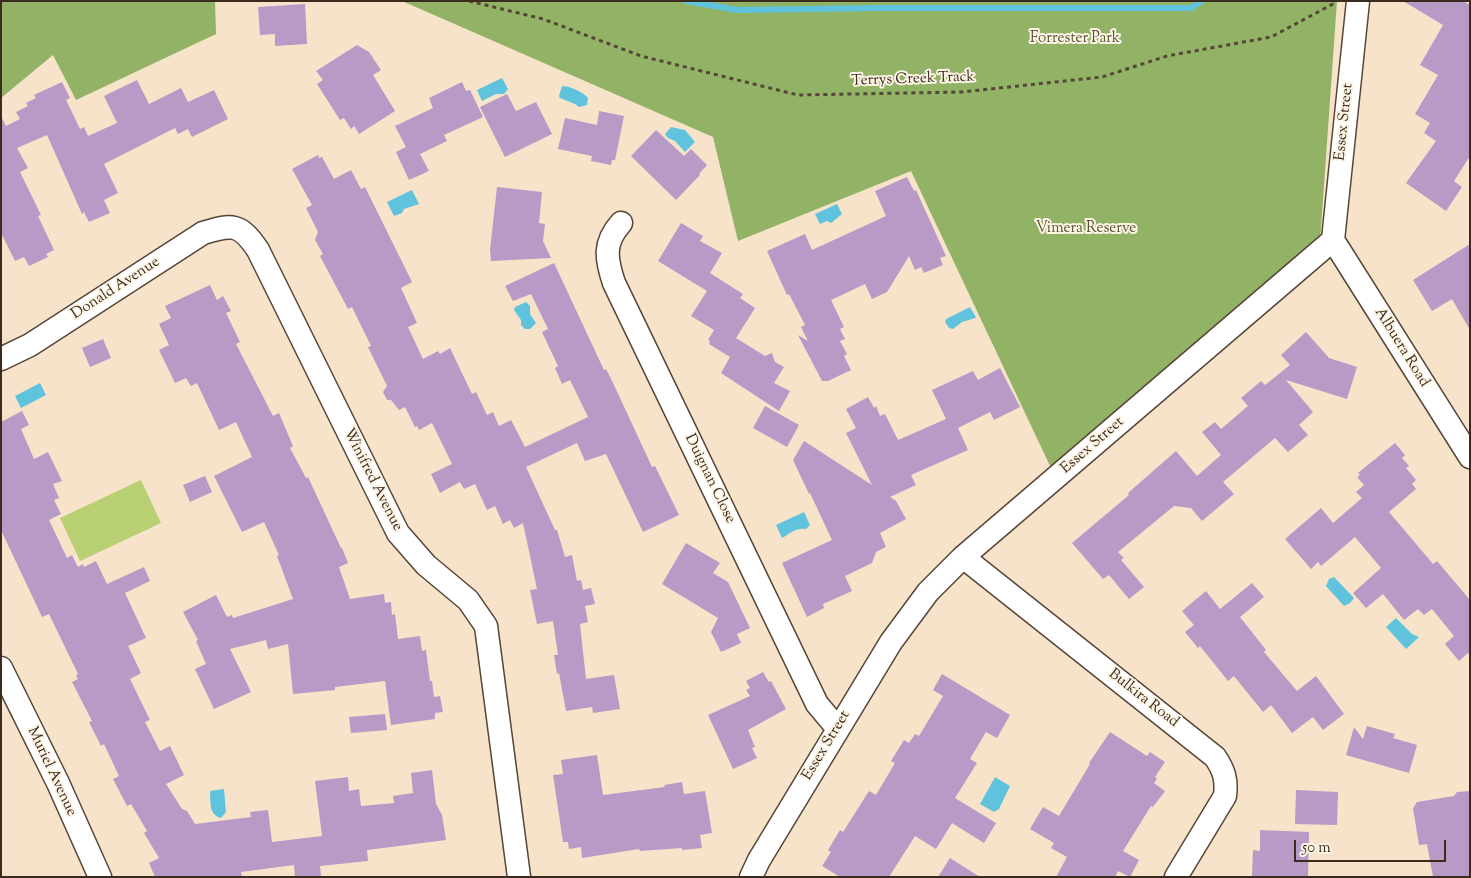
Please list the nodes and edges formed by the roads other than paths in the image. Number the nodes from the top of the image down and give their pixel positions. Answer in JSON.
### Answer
{"nodes":[{"id":1,"x":1358,"y":2,"type":"edge"},
{"id":2,"x":622,"y":223,"type":"dead end"},
{"id":3,"x":234,"y":227,"type":"joint"},
{"id":4,"x":1333,"y":240,"type":"junction"},
{"id":5,"x":1,"y":359,"type":"edge"},
{"id":6,"x":1470,"y":457,"type":"edge"},
{"id":7,"x":963,"y":557,"type":"junction"},
{"id":8,"x":1,"y":668,"type":"edge"},
{"id":9,"x":838,"y":730,"type":"junction"},
{"id":10,"x":100,"y":877,"type":"edge"},
{"id":11,"x":519,"y":877,"type":"edge"},
{"id":12,"x":751,"y":877,"type":"edge"},
{"id":13,"x":1176,"y":877,"type":"edge"}],
"edges":[{"from":1,"to":4,"type":"street","name":"Essex Street"},
{"from":2,"to":9,"type":"street","name":"Duignan Close"},
{"from":3,"to":5,"type":"street","name":"Donald Avenue"},
{"from":3,"to":11,"type":"street","name":"Winifred Avenue"},
{"from":4,"to":6,"type":"street","name":"Albuera Road"},
{"from":4,"to":7,"type":"street","name":"Essex Street"},
{"from":7,"to":9,"type":"street","name":"Essex Street"},
{"from":7,"to":13,"type":"street","name":"Bulkira Road"},
{"from":8,"to":10,"type":"street","name":"Muriel Avenue"},
{"from":9,"to":12,"type":"street","name":"Essex Street"}]}
